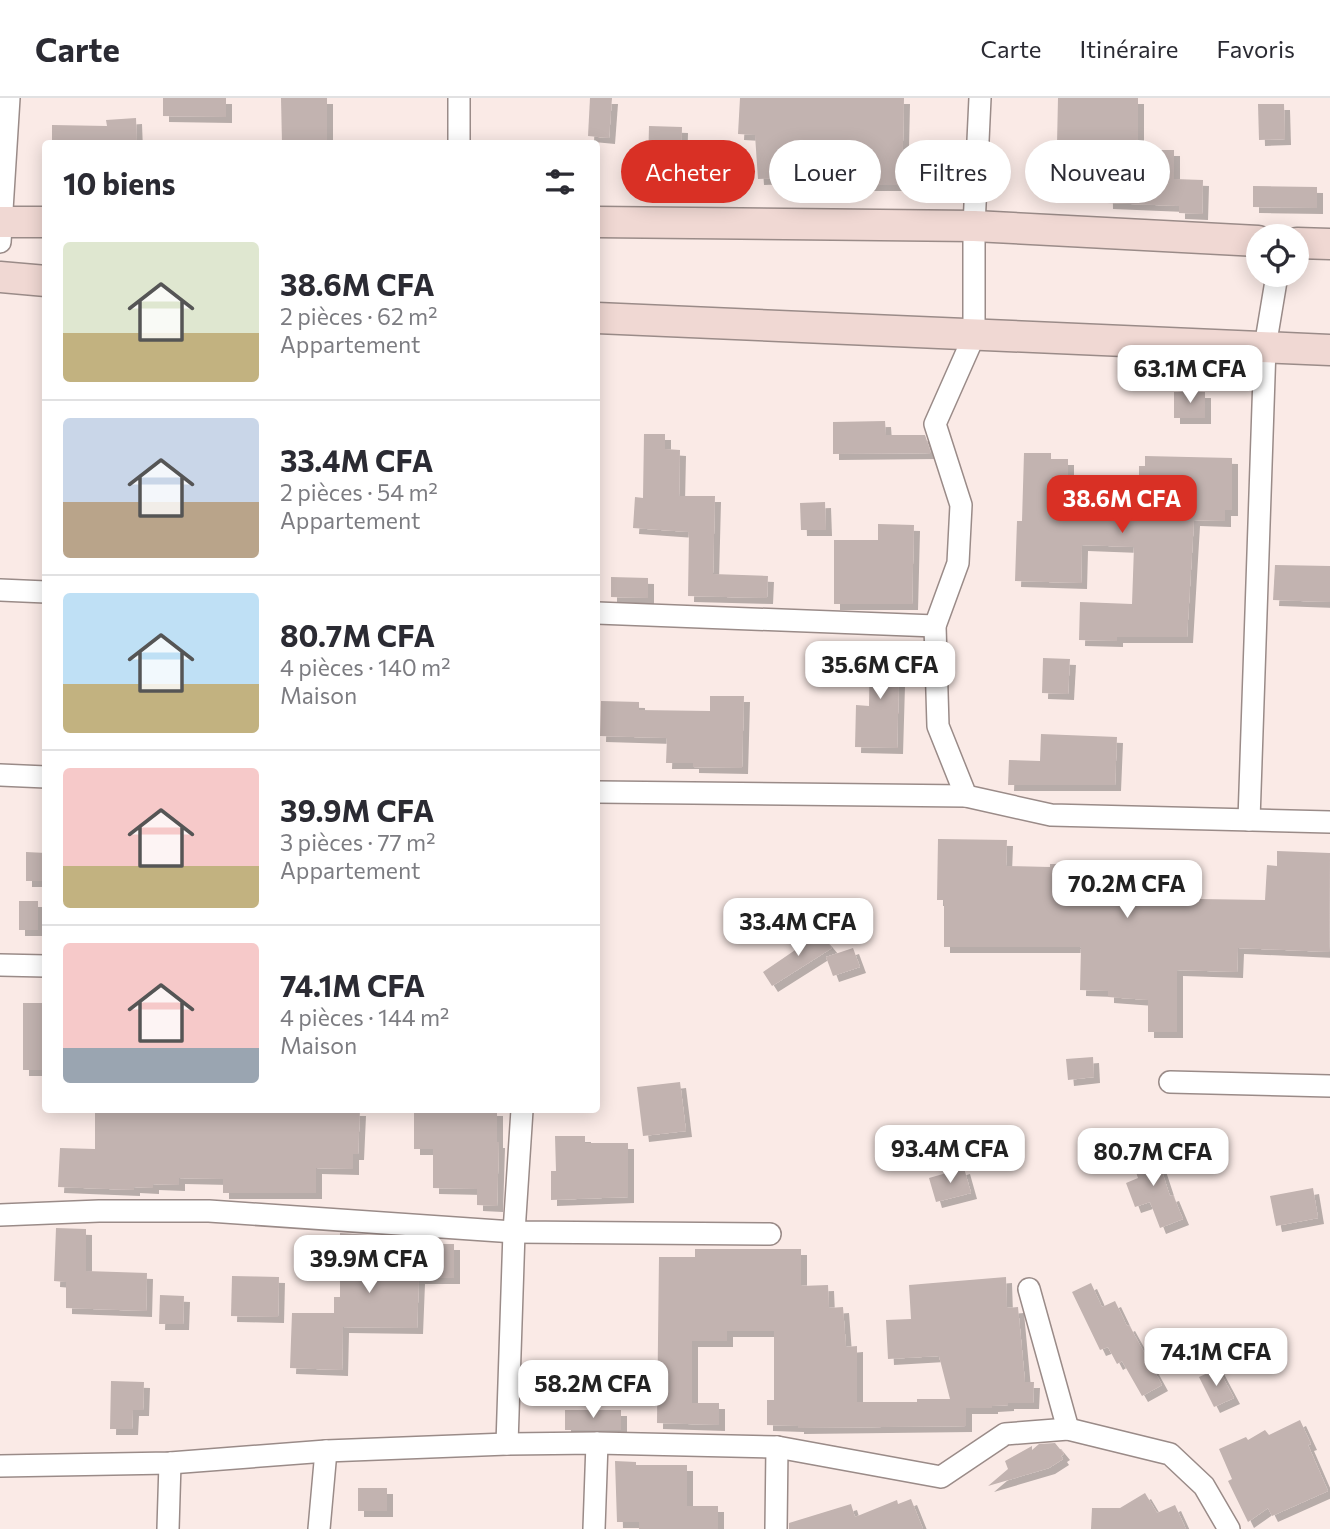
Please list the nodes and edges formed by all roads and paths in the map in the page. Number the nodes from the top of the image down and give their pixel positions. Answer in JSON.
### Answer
{"nodes":[{"id":1,"x":9,"y":98,"type":"edge"},
{"id":2,"x":459,"y":98,"type":"edge"},
{"id":3,"x":980,"y":98,"type":"edge"},
{"id":4,"x":459,"y":140,"type":"edge"},
{"id":5,"x":600,"y":222,"type":"edge"},
{"id":6,"x":42,"y":223,"type":"edge"},
{"id":7,"x":975,"y":226,"type":"junction"},
{"id":8,"x":1,"y":229,"type":"edge"},
{"id":9,"x":1246,"y":240,"type":"edge"},
{"id":10,"x":1309,"y":243,"type":"edge"},
{"id":11,"x":1330,"y":244,"type":"edge"},
{"id":12,"x":0,"y":277,"type":"edge"},
{"id":13,"x":42,"y":281,"type":"edge"},
{"id":14,"x":1276,"y":287,"type":"edge"},
{"id":15,"x":600,"y":318,"type":"edge"},
{"id":16,"x":974,"y":336,"type":"junction"},
{"id":17,"x":1265,"y":347,"type":"junction"},
{"id":18,"x":1330,"y":350,"type":"edge"},
{"id":19,"x":0,"y":590,"type":"edge"},
{"id":20,"x":42,"y":592,"type":"edge"},
{"id":21,"x":600,"y":613,"type":"edge"},
{"id":22,"x":935,"y":626,"type":"junction"},
{"id":23,"x":0,"y":775,"type":"edge"},
{"id":24,"x":42,"y":777,"type":"edge"},
{"id":25,"x":600,"y":792,"type":"edge"},
{"id":26,"x":967,"y":796,"type":"junction"},
{"id":27,"x":1249,"y":820,"type":"junction"},
{"id":28,"x":1330,"y":822,"type":"edge"},
{"id":29,"x":0,"y":965,"type":"edge"},
{"id":30,"x":42,"y":966,"type":"edge"},
{"id":31,"x":1170,"y":1082,"type":"dead end"},
{"id":32,"x":1330,"y":1086,"type":"edge"},
{"id":33,"x":522,"y":1113,"type":"edge"},
{"id":34,"x":0,"y":1215,"type":"edge"},
{"id":35,"x":514,"y":1232,"type":"junction"},
{"id":36,"x":770,"y":1234,"type":"dead end"},
{"id":37,"x":1029,"y":1289,"type":"dead end"},
{"id":38,"x":1069,"y":1429,"type":"junction"},
{"id":39,"x":597,"y":1443,"type":"junction"},
{"id":40,"x":507,"y":1444,"type":"junction"},
{"id":41,"x":776,"y":1447,"type":"junction"},
{"id":42,"x":326,"y":1451,"type":"junction"},
{"id":43,"x":170,"y":1462,"type":"junction"},
{"id":44,"x":0,"y":1466,"type":"edge"},
{"id":45,"x":167,"y":1529,"type":"edge"},
{"id":46,"x":319,"y":1529,"type":"edge"},
{"id":47,"x":594,"y":1529,"type":"edge"},
{"id":48,"x":776,"y":1529,"type":"edge"},
{"id":49,"x":1229,"y":1529,"type":"edge"}],
"edges":[{"from":1,"to":8,"type":"street"},
{"from":2,"to":4,"type":"street"},
{"from":3,"to":7,"type":"street"},
{"from":5,"to":7,"type":"street"},
{"from":6,"to":8,"type":"street"},
{"from":7,"to":9,"type":"street"},
{"from":7,"to":16,"type":"street"},
{"from":10,"to":11,"type":"street"},
{"from":12,"to":13,"type":"street"},
{"from":14,"to":17,"type":"street"},
{"from":15,"to":16,"type":"street"},
{"from":16,"to":17,"type":"street"},
{"from":16,"to":22,"type":"street"},
{"from":17,"to":18,"type":"street"},
{"from":17,"to":27,"type":"street"},
{"from":19,"to":20,"type":"street"},
{"from":21,"to":22,"type":"street"},
{"from":22,"to":26,"type":"street"},
{"from":23,"to":24,"type":"street"},
{"from":25,"to":26,"type":"street"},
{"from":26,"to":27,"type":"street"},
{"from":27,"to":28,"type":"street"},
{"from":29,"to":30,"type":"street"},
{"from":31,"to":32,"type":"street"},
{"from":33,"to":35,"type":"street"},
{"from":34,"to":35,"type":"street"},
{"from":35,"to":36,"type":"street"},
{"from":35,"to":40,"type":"street"},
{"from":37,"to":38,"type":"street"},
{"from":38,"to":41,"type":"street"},
{"from":38,"to":49,"type":"street"},
{"from":39,"to":40,"type":"street"},
{"from":39,"to":41,"type":"street"},
{"from":39,"to":47,"type":"street"},
{"from":40,"to":42,"type":"street"},
{"from":41,"to":48,"type":"street"},
{"from":42,"to":43,"type":"street"},
{"from":42,"to":46,"type":"street"},
{"from":43,"to":44,"type":"street"},
{"from":43,"to":45,"type":"street"}]}
